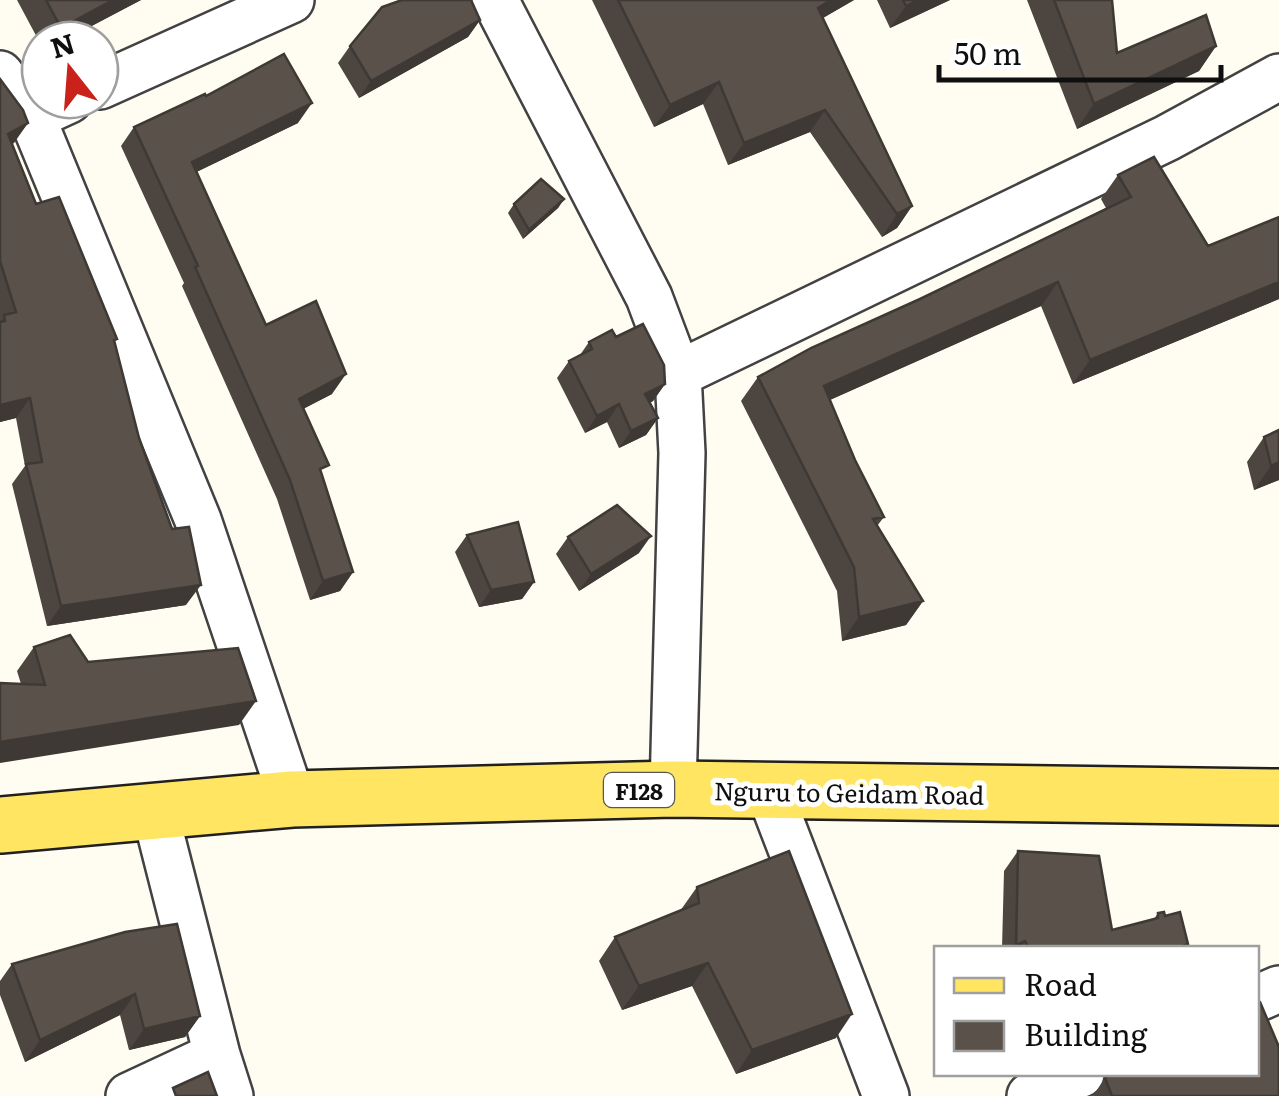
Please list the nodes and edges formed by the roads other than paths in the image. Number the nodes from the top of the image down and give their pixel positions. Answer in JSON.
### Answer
{"nodes":[{"id":1,"x":290,"y":0,"type":"edge"},
{"id":2,"x":494,"y":0,"type":"edge"},
{"id":3,"x":120,"y":77,"type":"edge"},
{"id":4,"x":1279,"y":78,"type":"edge"},
{"id":5,"x":54,"y":120,"type":"edge"},
{"id":6,"x":678,"y":374,"type":"junction"},
{"id":7,"x":673,"y":790,"type":"junction"},
{"id":8,"x":769,"y":791,"type":"junction"},
{"id":9,"x":1279,"y":797,"type":"edge"},
{"id":10,"x":292,"y":799,"type":"junction"},
{"id":11,"x":155,"y":812,"type":"junction"},
{"id":12,"x":0,"y":825,"type":"edge"},
{"id":13,"x":223,"y":1075,"type":"edge"},
{"id":14,"x":1075,"y":1076,"type":"edge"},
{"id":15,"x":129,"y":1096,"type":"edge"},
{"id":16,"x":886,"y":1096,"type":"edge"},
{"id":17,"x":1030,"y":1096,"type":"edge"}],
"edges":[{"from":1,"to":3,"type":"street"},
{"from":2,"to":6,"type":"street"},
{"from":4,"to":6,"type":"street"},
{"from":5,"to":10,"type":"street"},
{"from":6,"to":7,"type":"street"},
{"from":7,"to":8,"type":"main road","name":"Nguru to Geidam Road","number":"F128"},
{"from":7,"to":10,"type":"main road","name":"Nguru to Geidam Road","number":"F128"},
{"from":8,"to":9,"type":"main road","name":"Nguru to Geidam Road","number":"F128"},
{"from":8,"to":16,"type":"street"},
{"from":10,"to":11,"type":"main road","name":"Nguru to Geidam Road","number":"F128"},
{"from":11,"to":12,"type":"main road","name":"Nguru to Geidam Road","number":"F128"},
{"from":11,"to":13,"type":"street"},
{"from":13,"to":15,"type":"street"},
{"from":14,"to":17,"type":"street"}]}
